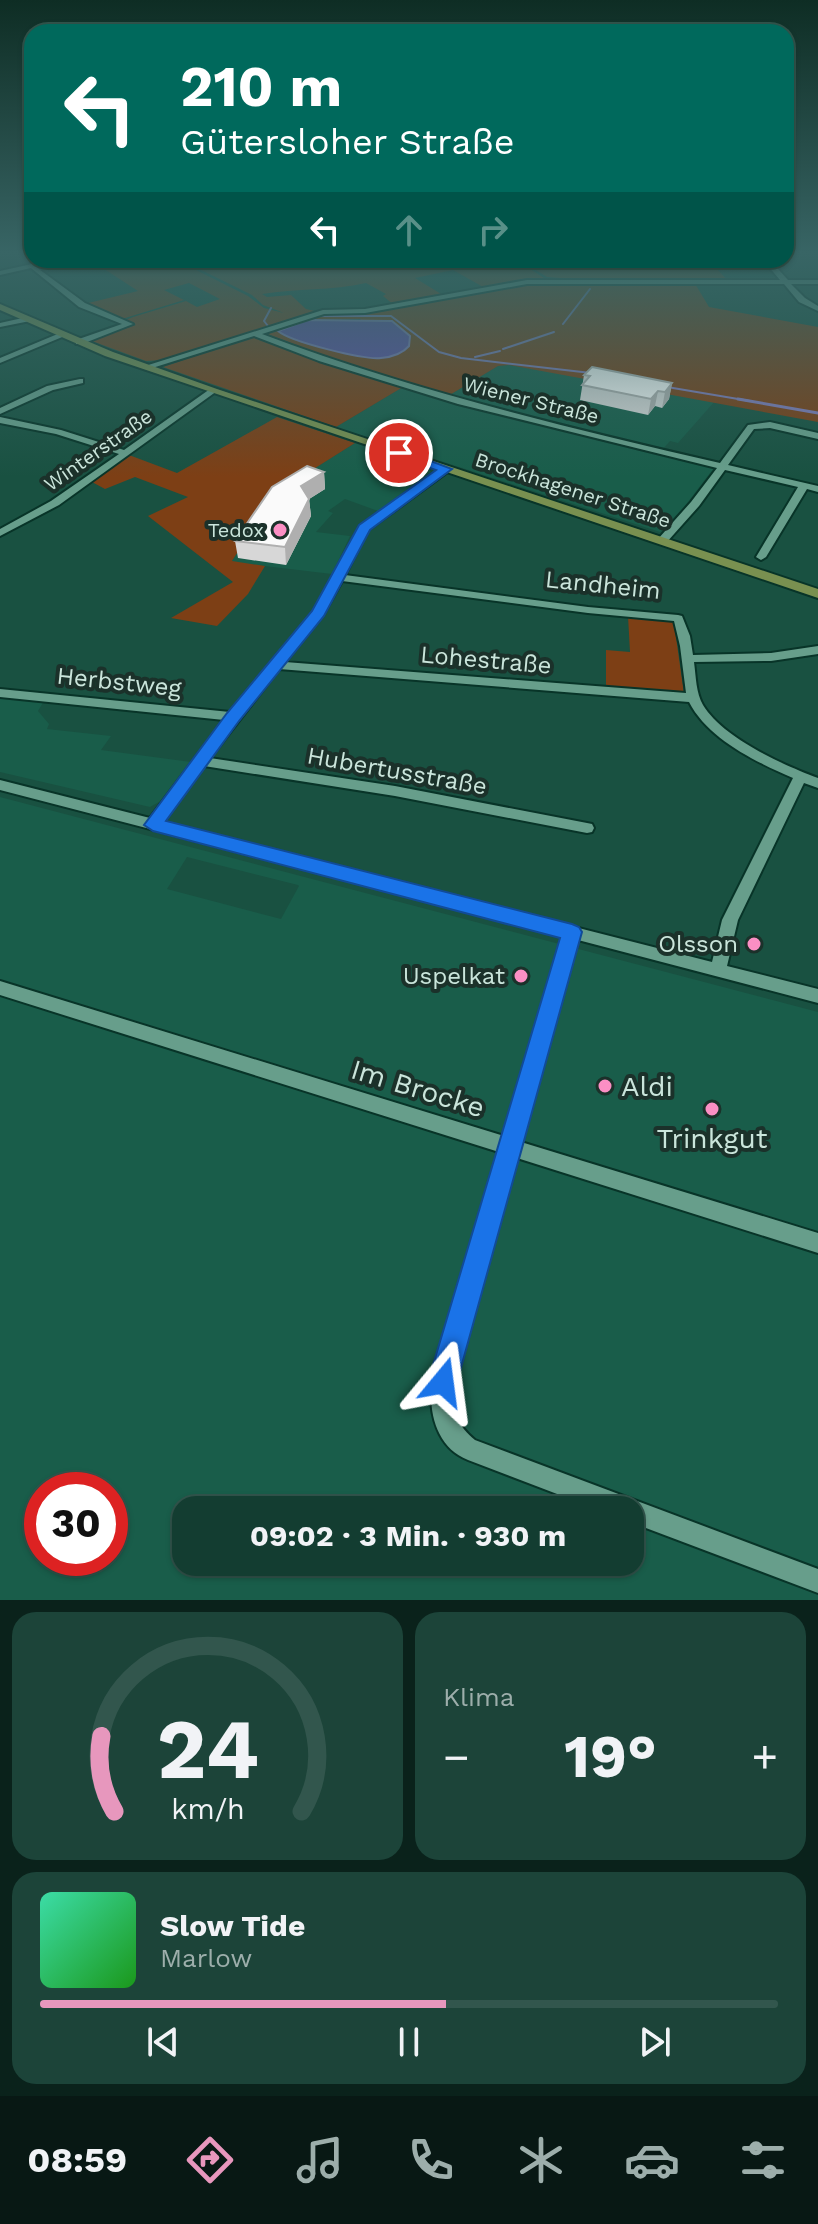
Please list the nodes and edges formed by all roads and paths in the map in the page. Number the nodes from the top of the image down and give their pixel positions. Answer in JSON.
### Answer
{"nodes":[{"id":1,"x":47,"y":328,"type":"edge"},
{"id":2,"x":119,"y":328,"type":"edge"},
{"id":3,"x":271,"y":328,"type":"edge"},
{"id":4,"x":253,"y":333,"type":"junction"},
{"id":5,"x":63,"y":335,"type":"junction"},
{"id":6,"x":79,"y":342,"type":"junction"},
{"id":7,"x":0,"y":361,"type":"edge"},
{"id":8,"x":146,"y":367,"type":"junction"},
{"id":9,"x":80,"y":381,"type":"dead end"},
{"id":10,"x":213,"y":391,"type":"junction"},
{"id":11,"x":0,"y":411,"type":"edge"},
{"id":12,"x":0,"y":420,"type":"edge"},
{"id":13,"x":818,"y":436,"type":"edge"},
{"id":14,"x":126,"y":453,"type":"junction"},
{"id":15,"x":724,"y":466,"type":"junction"},
{"id":16,"x":446,"y":469,"type":"junction"},
{"id":17,"x":804,"y":486,"type":"junction"},
{"id":18,"x":818,"y":489,"type":"edge"},
{"id":19,"x":0,"y":533,"type":"edge"},
{"id":20,"x":662,"y":541,"type":"junction"},
{"id":21,"x":761,"y":557,"type":"dead end"},
{"id":22,"x":338,"y":577,"type":"junction"},
{"id":23,"x":818,"y":594,"type":"edge"},
{"id":24,"x":818,"y":650,"type":"edge"},
{"id":25,"x":686,"y":659,"type":"junction"},
{"id":26,"x":276,"y":665,"type":"junction"},
{"id":27,"x":0,"y":693,"type":"edge"},
{"id":28,"x":693,"y":698,"type":"junction"},
{"id":29,"x":233,"y":717,"type":"junction"},
{"id":30,"x":199,"y":761,"type":"junction"},
{"id":31,"x":800,"y":777,"type":"junction"},
{"id":32,"x":818,"y":783,"type":"edge"},
{"id":33,"x":0,"y":785,"type":"edge"},
{"id":34,"x":153,"y":825,"type":"junction"},
{"id":35,"x":587,"y":828,"type":"dead end"},
{"id":36,"x":572,"y":932,"type":"junction"},
{"id":37,"x":718,"y":970,"type":"junction"},
{"id":38,"x":0,"y":988,"type":"edge"},
{"id":39,"x":818,"y":996,"type":"edge"},
{"id":40,"x":512,"y":1147,"type":"junction"},
{"id":41,"x":818,"y":1243,"type":"edge"},
{"id":42,"x":593,"y":1496,"type":"edge"},
{"id":43,"x":644,"y":1515,"type":"edge"},
{"id":44,"x":818,"y":1581,"type":"edge"}],
"edges":[{"from":1,"to":5,"type":"main road","name":"Brockhagener Straße"},
{"from":2,"to":6,"type":"street"},
{"from":3,"to":4,"type":"street"},
{"from":4,"to":8,"type":"street"},
{"from":4,"to":15,"type":"street","name":"Wiener Straße"},
{"from":5,"to":6,"type":"main road","name":"Brockhagener Straße"},
{"from":5,"to":7,"type":"street"},
{"from":6,"to":8,"type":"main road","name":"Brockhagener Straße"},
{"from":8,"to":10,"type":"main road","name":"Brockhagener Straße"},
{"from":9,"to":11,"type":"street"},
{"from":10,"to":14,"type":"street","name":"Winterstraße"},
{"from":10,"to":16,"type":"main road","name":"Brockhagener Straße"},
{"from":12,"to":14,"type":"street"},
{"from":13,"to":15,"type":"street"},
{"from":14,"to":19,"type":"street","name":"Winterstraße"},
{"from":15,"to":17,"type":"street","name":"Wiener Straße"},
{"from":15,"to":20,"type":"street"},
{"from":16,"to":20,"type":"main road","name":"Brockhagener Straße"},
{"from":16,"to":22,"type":"street"},
{"from":17,"to":18,"type":"street","name":"Wiener Straße"},
{"from":17,"to":21,"type":"street"},
{"from":20,"to":23,"type":"main road","name":"Brockhagener Straße"},
{"from":22,"to":25,"type":"street","name":"Landheim"},
{"from":22,"to":26,"type":"street"},
{"from":24,"to":25,"type":"street"},
{"from":25,"to":28,"type":"street","name":"Landheim"},
{"from":26,"to":28,"type":"street","name":"Lohestraße"},
{"from":26,"to":29,"type":"street"},
{"from":27,"to":29,"type":"street","name":"Herbstweg"},
{"from":28,"to":31,"type":"street","name":"Landheim"},
{"from":29,"to":30,"type":"street"},
{"from":30,"to":34,"type":"street"},
{"from":30,"to":35,"type":"street","name":"Hubertusstraße"},
{"from":31,"to":32,"type":"street","name":"Landheim"},
{"from":31,"to":37,"type":"street"},
{"from":33,"to":34,"type":"street"},
{"from":34,"to":36,"type":"street"},
{"from":36,"to":37,"type":"street"},
{"from":36,"to":40,"type":"street"},
{"from":37,"to":39,"type":"street"},
{"from":38,"to":40,"type":"street","name":"Im Brocke"},
{"from":40,"to":41,"type":"street","name":"Im Brocke"},
{"from":40,"to":42,"type":"street"},
{"from":43,"to":44,"type":"street"}]}
